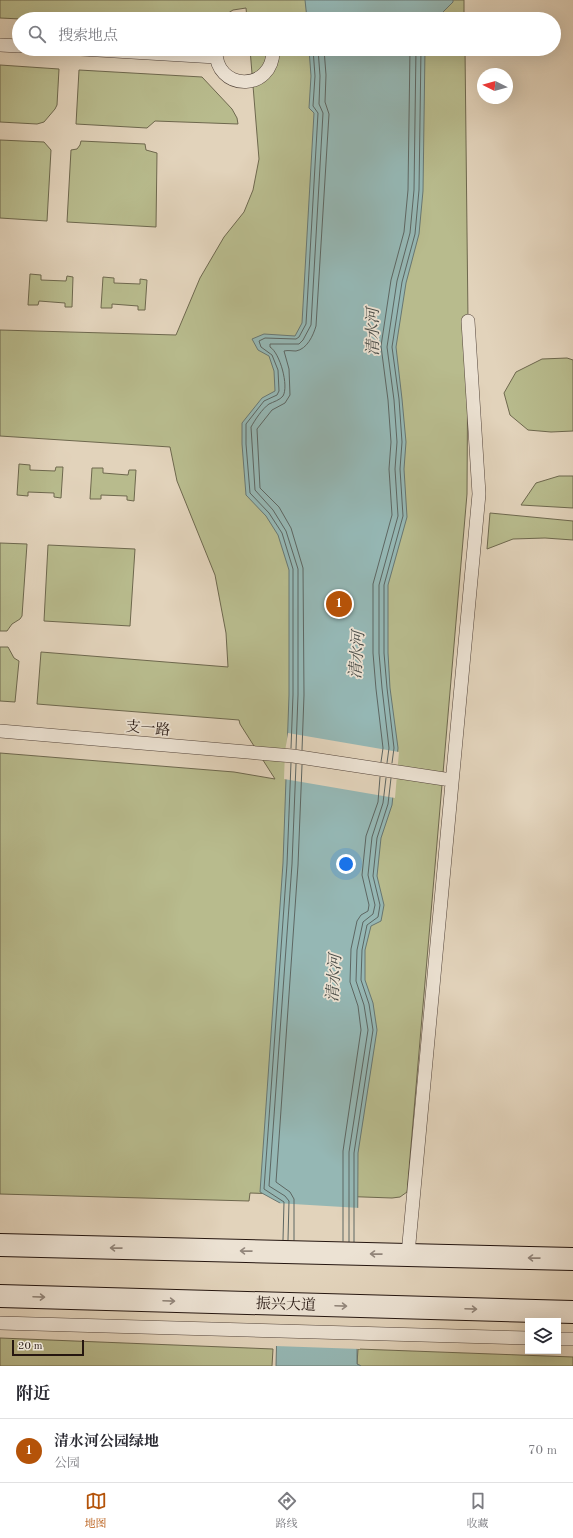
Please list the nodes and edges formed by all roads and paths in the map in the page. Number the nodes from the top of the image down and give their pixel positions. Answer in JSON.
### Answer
{"nodes":[{"id":1,"x":0,"y":45,"type":"edge"},
{"id":2,"x":12,"y":46,"type":"edge"},
{"id":3,"x":217,"y":56,"type":"edge"},
{"id":4,"x":272,"y":56,"type":"edge"},
{"id":5,"x":468,"y":321,"type":"dead end"},
{"id":6,"x":0,"y":731,"type":"edge"},
{"id":7,"x":451,"y":780,"type":"junction"},
{"id":8,"x":0,"y":1245,"type":"edge"},
{"id":9,"x":408,"y":1254,"type":"junction"},
{"id":10,"x":573,"y":1259,"type":"edge"},
{"id":11,"x":0,"y":1296,"type":"edge"},
{"id":12,"x":573,"y":1312,"type":"edge"},
{"id":13,"x":0,"y":1323,"type":"edge"},
{"id":14,"x":525,"y":1338,"type":"edge"},
{"id":15,"x":561,"y":1339,"type":"edge"},
{"id":16,"x":573,"y":1339,"type":"edge"}],
"edges":[{"from":1,"to":2,"type":"lane"},
{"from":3,"to":4,"type":"lane"},
{"from":5,"to":7,"type":"lane"},
{"from":6,"to":7,"type":"lane","name":"支一路"},
{"from":7,"to":9,"type":"lane"},
{"from":9,"to":8,"type":"main road","one_way":true},
{"from":10,"to":9,"type":"main road","one_way":true},
{"from":11,"to":12,"type":"main road","name":"振兴大道","one_way":true},
{"from":13,"to":14,"type":"lane"},
{"from":15,"to":16,"type":"lane"}]}
